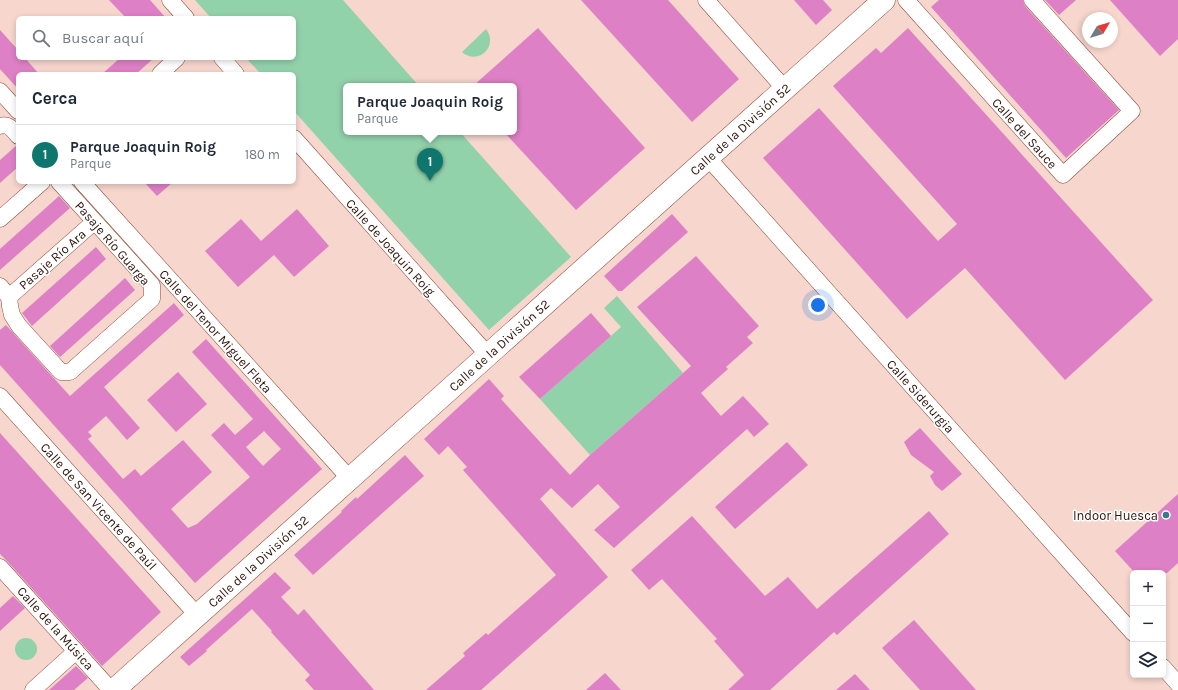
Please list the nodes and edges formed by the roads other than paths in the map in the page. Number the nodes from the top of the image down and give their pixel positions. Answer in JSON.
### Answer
{"nodes":[{"id":1,"x":170,"y":0,"type":"edge"},
{"id":2,"x":706,"y":0,"type":"edge"},
{"id":3,"x":884,"y":0,"type":"edge"},
{"id":4,"x":906,"y":0,"type":"edge"},
{"id":5,"x":1032,"y":0,"type":"edge"},
{"id":6,"x":184,"y":16,"type":"edge"},
{"id":7,"x":175,"y":60,"type":"edge"},
{"id":8,"x":224,"y":60,"type":"edge"},
{"id":9,"x":162,"y":72,"type":"edge"},
{"id":10,"x":234,"y":72,"type":"edge"},
{"id":11,"x":785,"y":89,"type":"junction"},
{"id":12,"x":0,"y":91,"type":"edge"},
{"id":13,"x":16,"y":109,"type":"edge"},
{"id":14,"x":0,"y":126,"type":"edge"},
{"id":15,"x":16,"y":134,"type":"edge"},
{"id":16,"x":296,"y":140,"type":"edge"},
{"id":17,"x":708,"y":158,"type":"junction"},
{"id":18,"x":40,"y":184,"type":"edge"},
{"id":19,"x":61,"y":184,"type":"edge"},
{"id":20,"x":84,"y":184,"type":"edge"},
{"id":21,"x":0,"y":219,"type":"edge"},
{"id":22,"x":94,"y":222,"type":"junction"},
{"id":23,"x":5,"y":291,"type":"edge"},
{"id":24,"x":488,"y":355,"type":"junction"},
{"id":25,"x":0,"y":396,"type":"edge"},
{"id":26,"x":350,"y":479,"type":"junction"},
{"id":27,"x":0,"y":567,"type":"edge"},
{"id":28,"x":197,"y":615,"type":"junction"},
{"id":29,"x":1130,"y":630,"type":"edge"},
{"id":30,"x":76,"y":651,"type":"junction"},
{"id":31,"x":1166,"y":670,"type":"edge"},
{"id":32,"x":1178,"y":684,"type":"edge"},
{"id":33,"x":33,"y":690,"type":"edge"},
{"id":34,"x":113,"y":690,"type":"edge"}],
"edges":[{"from":1,"to":6,"type":"street"},
{"from":2,"to":11,"type":"street"},
{"from":3,"to":11,"type":"main road","name":"Calle de la División 52"},
{"from":4,"to":5,"type":"street","name":"Calle del Sauce"},
{"from":7,"to":9,"type":"street"},
{"from":8,"to":10,"type":"street"},
{"from":11,"to":17,"type":"main road","name":"Calle de la División 52"},
{"from":12,"to":13,"type":"street"},
{"from":14,"to":15,"type":"street"},
{"from":16,"to":24,"type":"street","name":"Calle de Joaquin Roig"},
{"from":17,"to":24,"type":"main road","name":"Calle de la División 52"},
{"from":17,"to":29,"type":"street","name":"Calle Siderurgia"},
{"from":18,"to":21,"type":"street"},
{"from":19,"to":22,"type":"street","name":"Pasaje Río Guarga"},
{"from":20,"to":26,"type":"street","name":"Calle del Tenor Miguel Fleta"},
{"from":22,"to":23,"type":"street","name":"Pasaje Río Ara"},
{"from":22,"to":23,"type":"street","name":"Pasaje Río Guarga"},
{"from":24,"to":26,"type":"main road","name":"Calle de la División 52"},
{"from":25,"to":28,"type":"street","name":"Calle de San Vicente de Paúl"},
{"from":26,"to":28,"type":"main road","name":"Calle de la División 52"},
{"from":27,"to":30,"type":"street","name":"Calle de la Música"},
{"from":28,"to":34,"type":"main road","name":"Calle de la División 52"},
{"from":30,"to":33,"type":"street"},
{"from":30,"to":34,"type":"street","name":"Calle de la Música"},
{"from":31,"to":32,"type":"street"}]}
